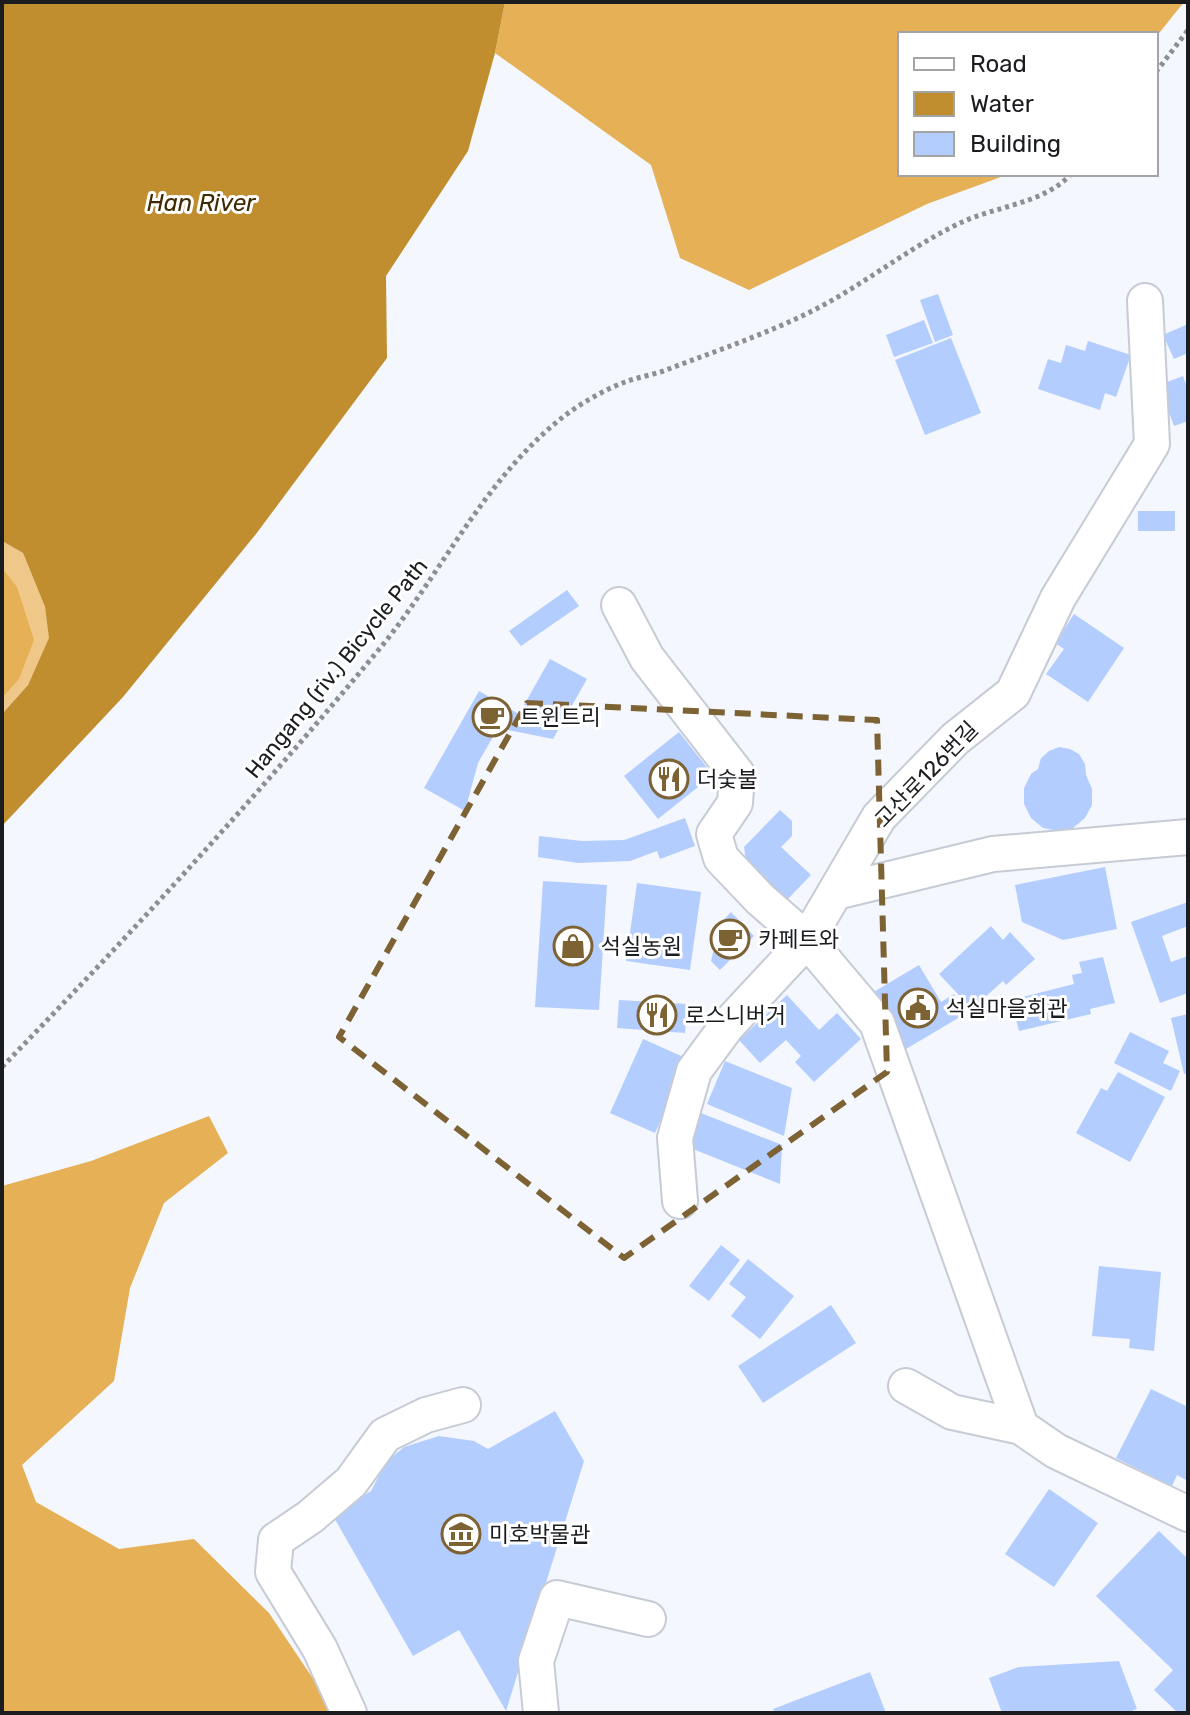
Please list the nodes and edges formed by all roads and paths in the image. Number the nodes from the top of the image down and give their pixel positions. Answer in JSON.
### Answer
{"nodes":[{"id":1,"x":1188,"y":30,"type":"edge"},
{"id":2,"x":1158,"y":69,"type":"edge"},
{"id":3,"x":1069,"y":176,"type":"edge"},
{"id":4,"x":1145,"y":301,"type":"dead end"},
{"id":5,"x":619,"y":605,"type":"dead end"},
{"id":6,"x":1188,"y":837,"type":"edge"},
{"id":7,"x":836,"y":892,"type":"junction"},
{"id":8,"x":807,"y":940,"type":"junction"},
{"id":9,"x":2,"y":1067,"type":"edge"},
{"id":10,"x":680,"y":1201,"type":"dead end"},
{"id":11,"x":906,"y":1386,"type":"dead end"},
{"id":12,"x":463,"y":1405,"type":"dead end"},
{"id":13,"x":1021,"y":1427,"type":"junction"},
{"id":14,"x":1188,"y":1514,"type":"edge"},
{"id":15,"x":648,"y":1619,"type":"dead end"},
{"id":16,"x":349,"y":1713,"type":"edge"},
{"id":17,"x":541,"y":1713,"type":"edge"}],
"edges":[{"from":1,"to":2,"type":"path"},
{"from":3,"to":9,"type":"path","name":"Hangang (riv.) Bicycle Path"},
{"from":4,"to":7,"type":"street","name":"고산로126번길"},
{"from":5,"to":8,"type":"street"},
{"from":6,"to":7,"type":"street"},
{"from":7,"to":8,"type":"street","name":"고산로126번길"},
{"from":8,"to":10,"type":"street","name":"고산로126번길"},
{"from":8,"to":13,"type":"street"},
{"from":11,"to":13,"type":"street"},
{"from":12,"to":16,"type":"street"},
{"from":13,"to":14,"type":"street"},
{"from":15,"to":17,"type":"street"}]}
